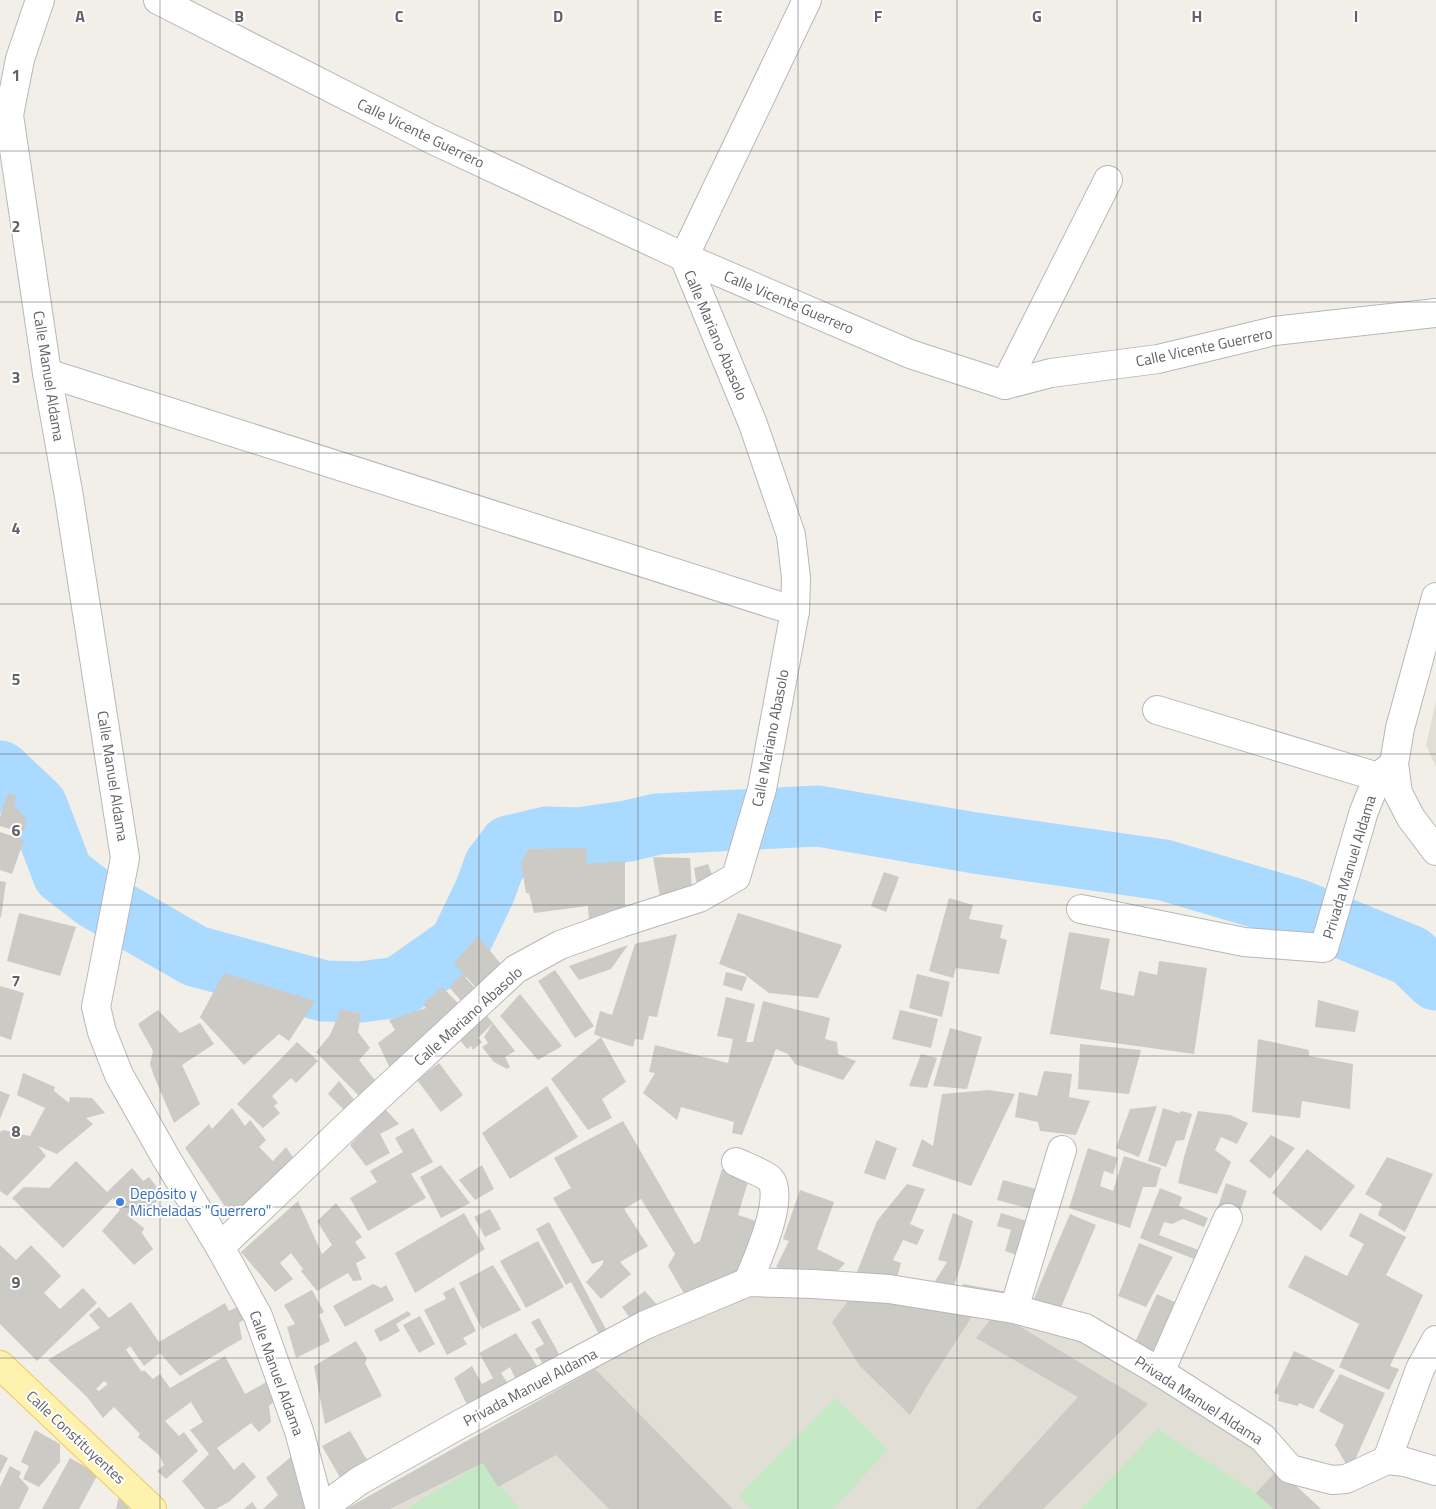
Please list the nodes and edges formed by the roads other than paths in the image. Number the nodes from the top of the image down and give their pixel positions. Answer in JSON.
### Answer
{"nodes":[{"id":1,"x":40,"y":0,"type":"edge"},
{"id":2,"x":158,"y":0,"type":"edge"},
{"id":3,"x":807,"y":0,"type":"edge"},
{"id":4,"x":4,"y":113,"type":"edge"},
{"id":5,"x":1108,"y":180,"type":"dead end"},
{"id":6,"x":684,"y":258,"type":"junction"},
{"id":7,"x":1436,"y":313,"type":"edge"},
{"id":8,"x":47,"y":373,"type":"junction"},
{"id":9,"x":1006,"y":385,"type":"junction"},
{"id":10,"x":1436,"y":597,"type":"edge"},
{"id":11,"x":795,"y":611,"type":"junction"},
{"id":12,"x":1157,"y":710,"type":"dead end"},
{"id":13,"x":1386,"y":770,"type":"junction"},
{"id":14,"x":1436,"y":851,"type":"edge"},
{"id":15,"x":1081,"y":909,"type":"dead end"},
{"id":16,"x":1062,"y":1150,"type":"dead end"},
{"id":17,"x":736,"y":1162,"type":"dead end"},
{"id":18,"x":1228,"y":1218,"type":"dead end"},
{"id":19,"x":220,"y":1247,"type":"junction"},
{"id":20,"x":748,"y":1282,"type":"junction"},
{"id":21,"x":1014,"y":1309,"type":"junction"},
{"id":22,"x":1436,"y":1340,"type":"edge"},
{"id":23,"x":0,"y":1365,"type":"edge"},
{"id":24,"x":1160,"y":1372,"type":"junction"},
{"id":25,"x":1387,"y":1460,"type":"junction"},
{"id":26,"x":1436,"y":1471,"type":"edge"},
{"id":27,"x":152,"y":1509,"type":"edge"},
{"id":28,"x":321,"y":1509,"type":"edge"}],
"edges":[{"from":1,"to":4,"type":"street","name":"Calle Manuel Aldama"},
{"from":2,"to":6,"type":"street","name":"Calle Vicente Guerrero"},
{"from":3,"to":6,"type":"street","name":"Calle Mariano Abasolo"},
{"from":4,"to":8,"type":"street","name":"Calle Manuel Aldama"},
{"from":5,"to":9,"type":"street"},
{"from":6,"to":9,"type":"street","name":"Calle Vicente Guerrero"},
{"from":6,"to":11,"type":"street","name":"Calle Mariano Abasolo"},
{"from":7,"to":9,"type":"street","name":"Calle Vicente Guerrero"},
{"from":8,"to":11,"type":"street"},
{"from":8,"to":19,"type":"street","name":"Calle Manuel Aldama"},
{"from":10,"to":13,"type":"street"},
{"from":11,"to":19,"type":"street","name":"Calle Mariano Abasolo"},
{"from":12,"to":13,"type":"street"},
{"from":13,"to":14,"type":"street"},
{"from":13,"to":15,"type":"street","name":"Privada Manuel Aldama"},
{"from":16,"to":21,"type":"street"},
{"from":17,"to":20,"type":"street"},
{"from":18,"to":24,"type":"street"},
{"from":19,"to":28,"type":"street","name":"Calle Manuel Aldama"},
{"from":20,"to":21,"type":"street","name":"Privada Manuel Aldama"},
{"from":20,"to":28,"type":"street","name":"Privada Manuel Aldama"},
{"from":21,"to":24,"type":"street","name":"Privada Manuel Aldama"},
{"from":22,"to":25,"type":"street"},
{"from":23,"to":27,"type":"main road","name":"Calle Constituyentes"},
{"from":24,"to":25,"type":"street","name":"Privada Manuel Aldama"},
{"from":25,"to":26,"type":"street"}]}
